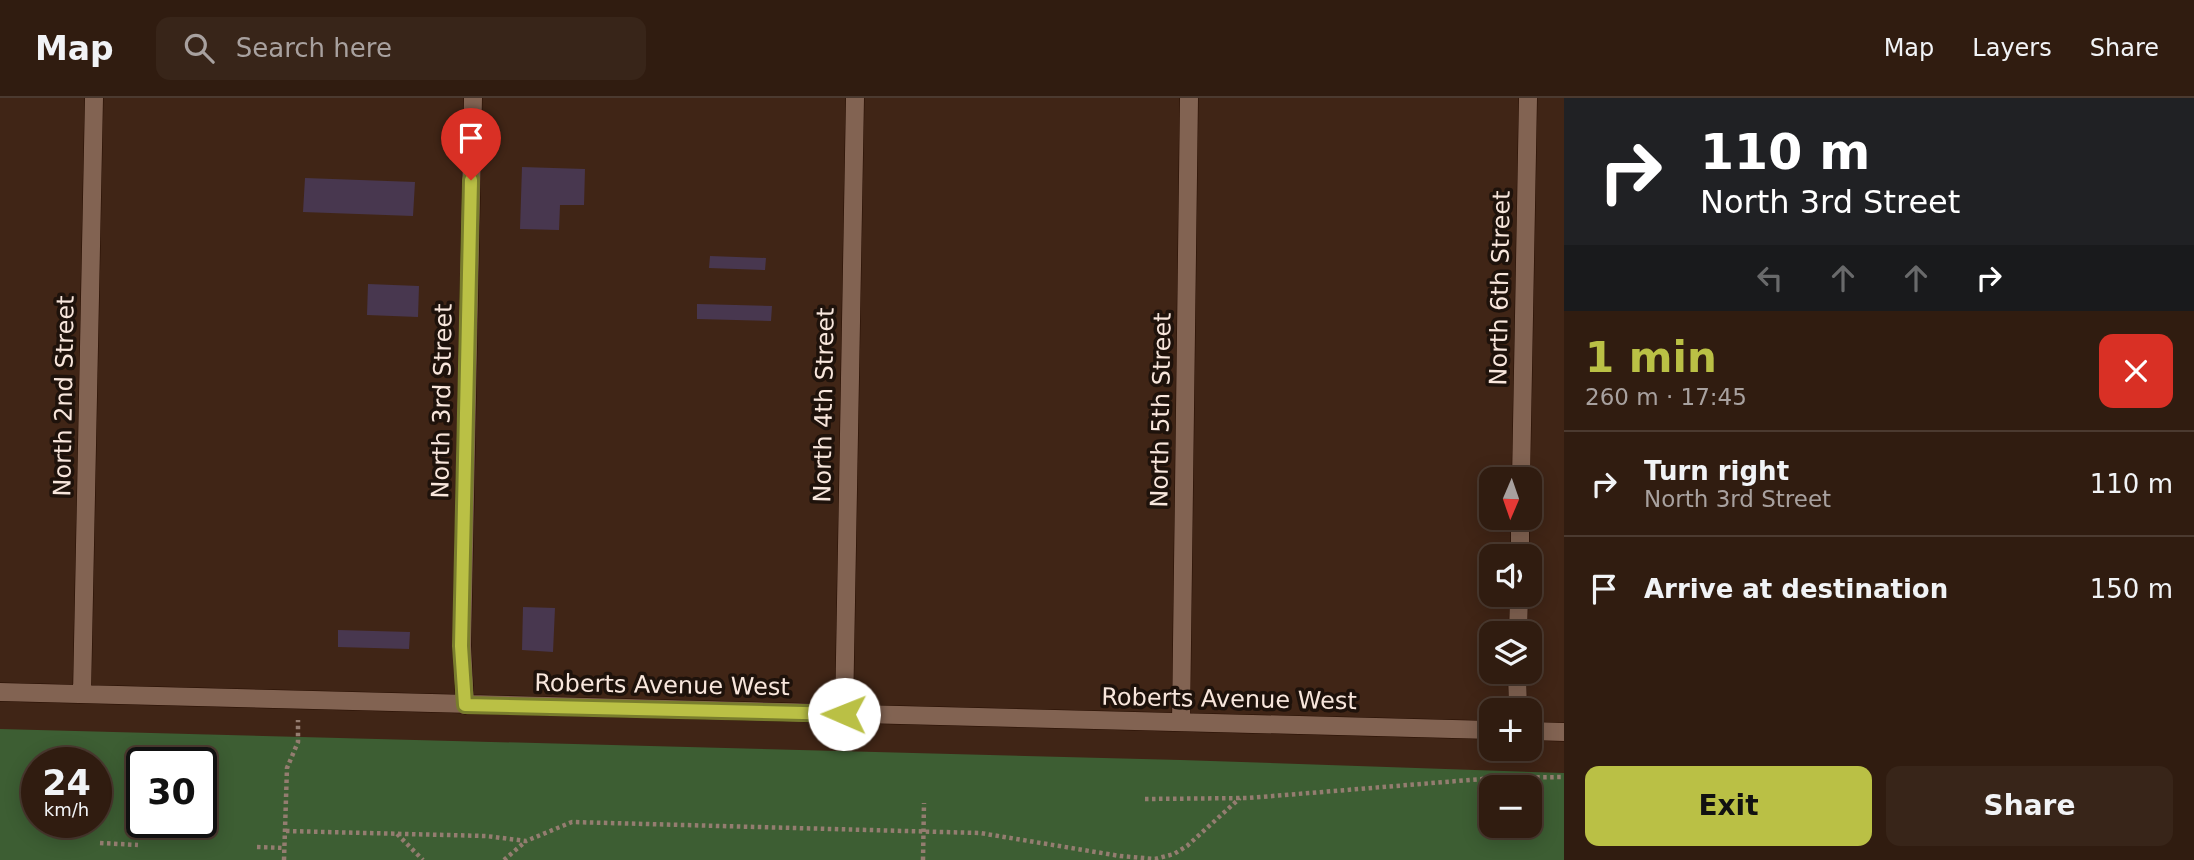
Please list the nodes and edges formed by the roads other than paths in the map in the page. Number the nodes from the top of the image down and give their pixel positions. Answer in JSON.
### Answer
{"nodes":[{"id":1,"x":94,"y":98,"type":"edge"},
{"id":2,"x":472,"y":98,"type":"edge"},
{"id":3,"x":855,"y":98,"type":"edge"},
{"id":4,"x":1189,"y":98,"type":"edge"},
{"id":5,"x":1528,"y":98,"type":"edge"},
{"id":6,"x":1521,"y":467,"type":"edge"},
{"id":7,"x":0,"y":692,"type":"edge"},
{"id":8,"x":82,"y":695,"type":"junction"},
{"id":9,"x":465,"y":705,"type":"junction"},
{"id":10,"x":844,"y":714,"type":"junction"},
{"id":11,"x":1181,"y":722,"type":"junction"},
{"id":12,"x":1479,"y":730,"type":"edge"},
{"id":13,"x":1542,"y":731,"type":"edge"},
{"id":14,"x":1564,"y":732,"type":"edge"}],
"edges":[{"from":1,"to":8,"type":"street","name":"North 2nd Street"},
{"from":2,"to":9,"type":"street","name":"North 3rd Street"},
{"from":3,"to":10,"type":"street","name":"North 4th Street"},
{"from":4,"to":11,"type":"street","name":"North 5th Street"},
{"from":5,"to":6,"type":"street","name":"North 6th Street"},
{"from":7,"to":8,"type":"street","name":"Roberts Avenue West"},
{"from":8,"to":9,"type":"street","name":"Roberts Avenue West"},
{"from":9,"to":10,"type":"street","name":"Roberts Avenue West"},
{"from":10,"to":11,"type":"street","name":"Roberts Avenue West"},
{"from":11,"to":12,"type":"street","name":"Roberts Avenue West"},
{"from":13,"to":14,"type":"street"}]}
